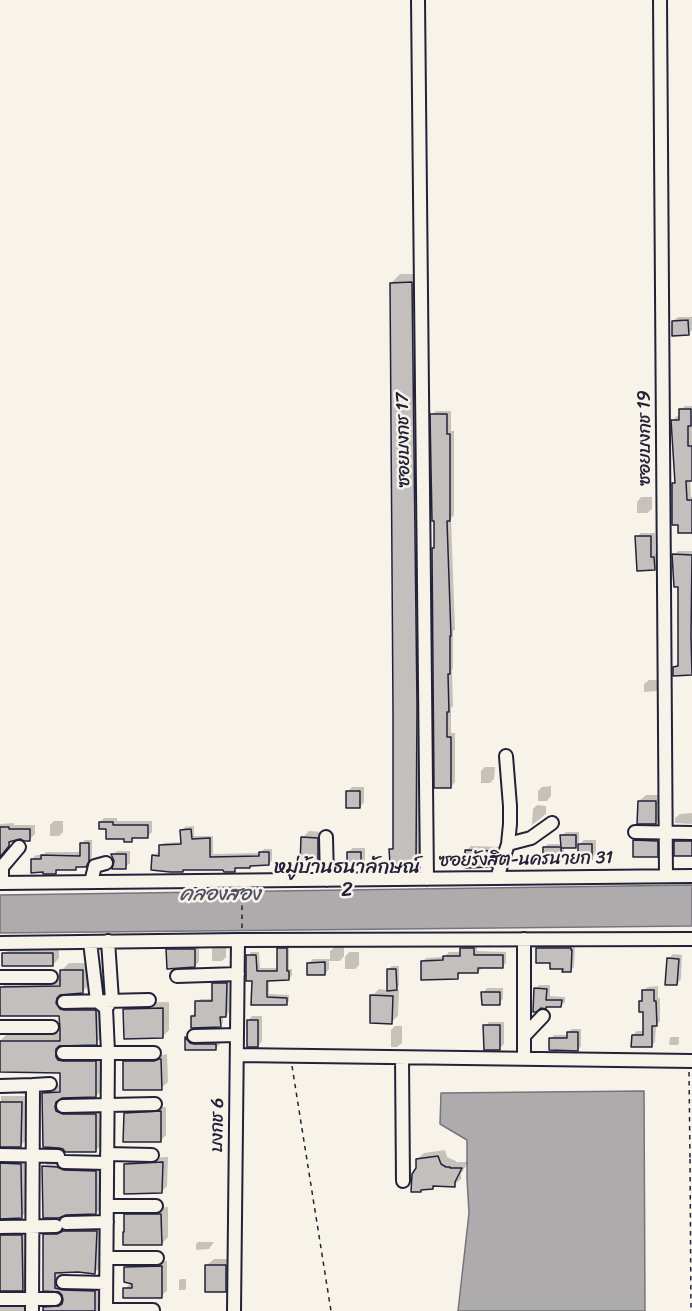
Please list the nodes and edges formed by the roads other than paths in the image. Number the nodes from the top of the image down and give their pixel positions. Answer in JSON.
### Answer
{"nodes":[{"id":1,"x":418,"y":0,"type":"edge"},
{"id":2,"x":660,"y":0,"type":"edge"},
{"id":3,"x":506,"y":756,"type":"dead end"},
{"id":4,"x":552,"y":823,"type":"dead end"},
{"id":5,"x":635,"y":832,"type":"dead end"},
{"id":6,"x":666,"y":832,"type":"junction"},
{"id":7,"x":692,"y":833,"type":"edge"},
{"id":8,"x":326,"y":837,"type":"dead end"},
{"id":9,"x":508,"y":844,"type":"junction"},
{"id":10,"x":19,"y":847,"type":"dead end"},
{"id":11,"x":106,"y":863,"type":"dead end"},
{"id":12,"x":2,"y":865,"type":"edge"},
{"id":13,"x":666,"y":876,"type":"junction"},
{"id":14,"x":692,"y":876,"type":"edge"},
{"id":15,"x":497,"y":878,"type":"junction"},
{"id":16,"x":427,"y":879,"type":"junction"},
{"id":17,"x":327,"y":880,"type":"junction"},
{"id":18,"x":91,"y":882,"type":"junction"},
{"id":19,"x":1,"y":883,"type":"edge"},
{"id":20,"x":240,"y":937,"type":"junction"},
{"id":21,"x":524,"y":939,"type":"junction"},
{"id":22,"x":692,"y":939,"type":"edge"},
{"id":23,"x":108,"y":941,"type":"junction"},
{"id":24,"x":90,"y":942,"type":"junction"},
{"id":25,"x":0,"y":943,"type":"edge"},
{"id":26,"x":238,"y":974,"type":"junction"},
{"id":27,"x":51,"y":976,"type":"dead end"},
{"id":28,"x":177,"y":976,"type":"dead end"},
{"id":29,"x":0,"y":977,"type":"edge"},
{"id":30,"x":148,"y":1000,"type":"dead end"},
{"id":31,"x":64,"y":1002,"type":"dead end"},
{"id":32,"x":105,"y":1003,"type":"junction"},
{"id":33,"x":543,"y":1016,"type":"dead end"},
{"id":34,"x":0,"y":1027,"type":"edge"},
{"id":35,"x":52,"y":1027,"type":"dead end"},
{"id":36,"x":237,"y":1035,"type":"junction"},
{"id":37,"x":194,"y":1036,"type":"dead end"},
{"id":38,"x":524,"y":1036,"type":"junction"},
{"id":39,"x":108,"y":1052,"type":"junction"},
{"id":40,"x":63,"y":1053,"type":"dead end"},
{"id":41,"x":154,"y":1053,"type":"dead end"},
{"id":42,"x":237,"y":1055,"type":"junction"},
{"id":43,"x":402,"y":1058,"type":"junction"},
{"id":44,"x":524,"y":1059,"type":"junction"},
{"id":45,"x":691,"y":1061,"type":"edge"},
{"id":46,"x":50,"y":1084,"type":"dead end"},
{"id":47,"x":33,"y":1085,"type":"junction"},
{"id":48,"x":0,"y":1086,"type":"edge"},
{"id":49,"x":155,"y":1104,"type":"dead end"},
{"id":50,"x":107,"y":1105,"type":"junction"},
{"id":51,"x":63,"y":1106,"type":"dead end"},
{"id":52,"x":0,"y":1155,"type":"edge"},
{"id":53,"x":33,"y":1155,"type":"junction"},
{"id":54,"x":152,"y":1155,"type":"dead end"},
{"id":55,"x":107,"y":1159,"type":"junction"},
{"id":56,"x":403,"y":1181,"type":"dead end"},
{"id":57,"x":107,"y":1206,"type":"junction"},
{"id":58,"x":156,"y":1206,"type":"dead end"},
{"id":59,"x":107,"y":1222,"type":"junction"},
{"id":60,"x":33,"y":1226,"type":"junction"},
{"id":61,"x":0,"y":1227,"type":"edge"},
{"id":62,"x":106,"y":1258,"type":"junction"},
{"id":63,"x":157,"y":1258,"type":"dead end"},
{"id":64,"x":63,"y":1282,"type":"dead end"},
{"id":65,"x":106,"y":1284,"type":"junction"},
{"id":66,"x":0,"y":1299,"type":"edge"},
{"id":67,"x":55,"y":1299,"type":"dead end"},
{"id":68,"x":32,"y":1305,"type":"edge"},
{"id":69,"x":153,"y":1310,"type":"edge"},
{"id":70,"x":106,"y":1311,"type":"edge"},
{"id":71,"x":234,"y":1311,"type":"edge"}],
"edges":[{"from":1,"to":16,"type":"street","name":"ซอยบงกช 17"},
{"from":2,"to":6,"type":"street","name":"ซอยบงกช 19"},
{"from":3,"to":9,"type":"street"},
{"from":4,"to":9,"type":"street"},
{"from":5,"to":6,"type":"street"},
{"from":6,"to":7,"type":"street"},
{"from":6,"to":13,"type":"street","name":"ซอยบงกช 19"},
{"from":8,"to":17,"type":"street"},
{"from":9,"to":15,"type":"street"},
{"from":10,"to":12,"type":"street"},
{"from":11,"to":18,"type":"street"},
{"from":12,"to":19,"type":"street"},
{"from":13,"to":14,"type":"street","name":"ซอยรังสิต-นครนายก 31"},
{"from":13,"to":15,"type":"street","name":"ซอยรังสิต-นครนายก 31"},
{"from":15,"to":16,"type":"street","name":"ซอยรังสิต-นครนายก 31"},
{"from":16,"to":17,"type":"street","name":"ซอยรังสิต-นครนายก 31"},
{"from":17,"to":18,"type":"street","name":"ซอยรังสิต-นครนายก 31"},
{"from":18,"to":19,"type":"street","name":"ซอยรังสิต-นครนายก 31"},
{"from":20,"to":21,"type":"street"},
{"from":20,"to":23,"type":"street"},
{"from":20,"to":26,"type":"street","name":"บงกช 6"},
{"from":21,"to":22,"type":"street"},
{"from":21,"to":38,"type":"street"},
{"from":23,"to":24,"type":"street"},
{"from":23,"to":32,"type":"street"},
{"from":24,"to":25,"type":"street"},
{"from":24,"to":32,"type":"street"},
{"from":26,"to":28,"type":"street"},
{"from":26,"to":36,"type":"street","name":"บงกช 6"},
{"from":27,"to":29,"type":"street"},
{"from":30,"to":32,"type":"street"},
{"from":31,"to":32,"type":"street"},
{"from":32,"to":39,"type":"street"},
{"from":33,"to":38,"type":"street"},
{"from":34,"to":35,"type":"street"},
{"from":36,"to":37,"type":"street"},
{"from":36,"to":42,"type":"street","name":"บงกช 6"},
{"from":38,"to":44,"type":"street"},
{"from":39,"to":40,"type":"street"},
{"from":39,"to":41,"type":"street"},
{"from":39,"to":50,"type":"street"},
{"from":42,"to":43,"type":"street"},
{"from":42,"to":71,"type":"street","name":"บงกช 6"},
{"from":43,"to":44,"type":"street"},
{"from":43,"to":56,"type":"street"},
{"from":44,"to":45,"type":"street"},
{"from":46,"to":47,"type":"street"},
{"from":47,"to":48,"type":"street"},
{"from":47,"to":53,"type":"street"},
{"from":49,"to":50,"type":"street"},
{"from":50,"to":51,"type":"street"},
{"from":50,"to":55,"type":"street"},
{"from":52,"to":53,"type":"street"},
{"from":53,"to":55,"type":"street"},
{"from":53,"to":60,"type":"street"},
{"from":54,"to":55,"type":"street"},
{"from":55,"to":57,"type":"street"},
{"from":57,"to":58,"type":"street"},
{"from":57,"to":59,"type":"street"},
{"from":59,"to":60,"type":"street"},
{"from":59,"to":62,"type":"street"},
{"from":60,"to":61,"type":"street"},
{"from":60,"to":68,"type":"street"},
{"from":62,"to":63,"type":"street"},
{"from":62,"to":65,"type":"street"},
{"from":64,"to":65,"type":"street"},
{"from":65,"to":70,"type":"street"},
{"from":66,"to":68,"type":"street"},
{"from":67,"to":68,"type":"street"},
{"from":69,"to":70,"type":"street"}]}
